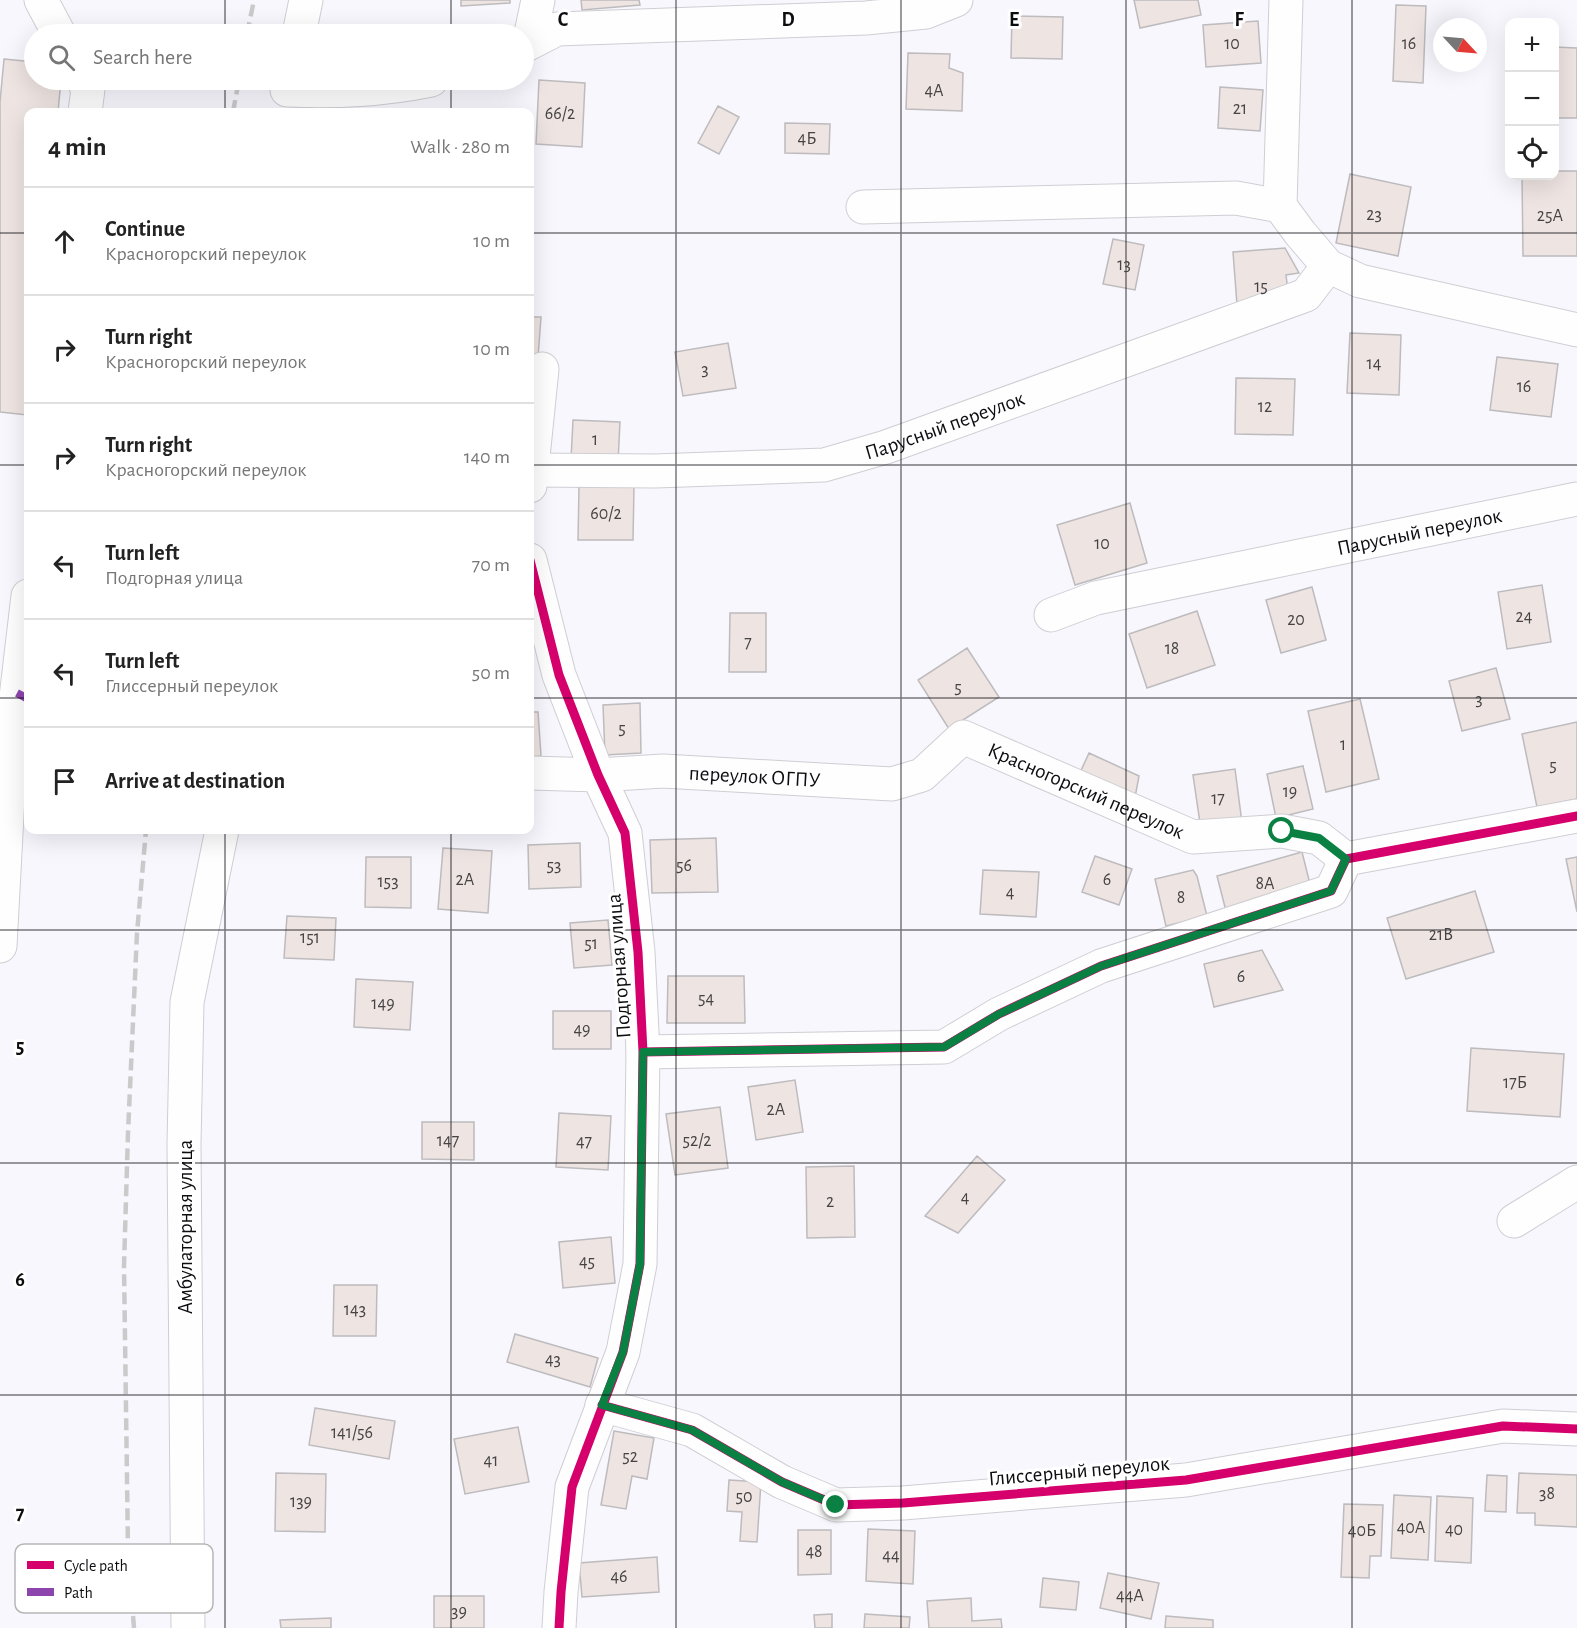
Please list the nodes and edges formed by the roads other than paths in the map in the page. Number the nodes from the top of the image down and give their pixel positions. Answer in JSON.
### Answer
{"nodes":[{"id":1,"x":41,"y":0,"type":"edge"},
{"id":2,"x":306,"y":0,"type":"edge"},
{"id":3,"x":538,"y":0,"type":"edge"},
{"id":4,"x":956,"y":0,"type":"edge"},
{"id":5,"x":1286,"y":0,"type":"edge"},
{"id":6,"x":54,"y":24,"type":"edge"},
{"id":7,"x":301,"y":24,"type":"edge"},
{"id":8,"x":531,"y":24,"type":"edge"},
{"id":9,"x":534,"y":40,"type":"edge"},
{"id":10,"x":88,"y":90,"type":"edge"},
{"id":11,"x":358,"y":90,"type":"edge"},
{"id":12,"x":287,"y":94,"type":"edge"},
{"id":13,"x":86,"y":108,"type":"edge"},
{"id":14,"x":1280,"y":206,"type":"junction"},
{"id":15,"x":863,"y":207,"type":"dead end"},
{"id":16,"x":1328,"y":266,"type":"junction"},
{"id":17,"x":1577,"y":330,"type":"edge"},
{"id":18,"x":542,"y":369,"type":"dead end"},
{"id":19,"x":534,"y":442,"type":"edge"},
{"id":20,"x":534,"y":478,"type":"edge"},
{"id":21,"x":1577,"y":499,"type":"edge"},
{"id":22,"x":534,"y":576,"type":"edge"},
{"id":23,"x":1052,"y":615,"type":"dead end"},
{"id":24,"x":24,"y":632,"type":"edge"},
{"id":25,"x":963,"y":736,"type":"joint"},
{"id":26,"x":534,"y":773,"type":"edge"},
{"id":27,"x":598,"y":775,"type":"junction"},
{"id":28,"x":1577,"y":816,"type":"edge"},
{"id":29,"x":221,"y":834,"type":"edge"},
{"id":30,"x":1346,"y":859,"type":"junction"},
{"id":31,"x":0,"y":946,"type":"edge"},
{"id":32,"x":643,"y":1052,"type":"junction"},
{"id":33,"x":1577,"y":1182,"type":"edge"},
{"id":34,"x":1514,"y":1221,"type":"dead end"},
{"id":35,"x":602,"y":1405,"type":"junction"},
{"id":36,"x":1577,"y":1429,"type":"edge"},
{"id":37,"x":187,"y":1544,"type":"edge"},
{"id":38,"x":188,"y":1613,"type":"edge"},
{"id":39,"x":188,"y":1628,"type":"edge"},
{"id":40,"x":560,"y":1628,"type":"edge"}],
"edges":[{"from":1,"to":6,"type":"street"},
{"from":2,"to":7,"type":"street"},
{"from":3,"to":8,"type":"street"},
{"from":4,"to":9,"type":"street"},
{"from":5,"to":14,"type":"street"},
{"from":10,"to":13,"type":"street"},
{"from":11,"to":12,"type":"street"},
{"from":14,"to":15,"type":"street"},
{"from":14,"to":16,"type":"street"},
{"from":16,"to":17,"type":"street"},
{"from":16,"to":20,"type":"street","name":"Парусный переулок"},
{"from":18,"to":19,"type":"street"},
{"from":21,"to":23,"type":"street","name":"Парусный переулок"},
{"from":22,"to":27,"type":"street","name":"Подгорная улица"},
{"from":24,"to":31,"type":"street"},
{"from":25,"to":27,"type":"street","name":"переулок ОГПУ"},
{"from":25,"to":30,"type":"street","name":"Красногорский переулок"},
{"from":26,"to":27,"type":"street","name":"переулок ОГПУ"},
{"from":27,"to":32,"type":"street","name":"Подгорная улица"},
{"from":28,"to":30,"type":"street"},
{"from":29,"to":37,"type":"street","name":"Амбулаторная улица"},
{"from":30,"to":32,"type":"street"},
{"from":32,"to":35,"type":"street","name":"Подгорная улица"},
{"from":33,"to":34,"type":"street"},
{"from":35,"to":36,"type":"street","name":"Глиссерный переулок"},
{"from":35,"to":40,"type":"street","name":"Подгорная улица"},
{"from":38,"to":39,"type":"street","name":"Амбулаторная улица"}]}
